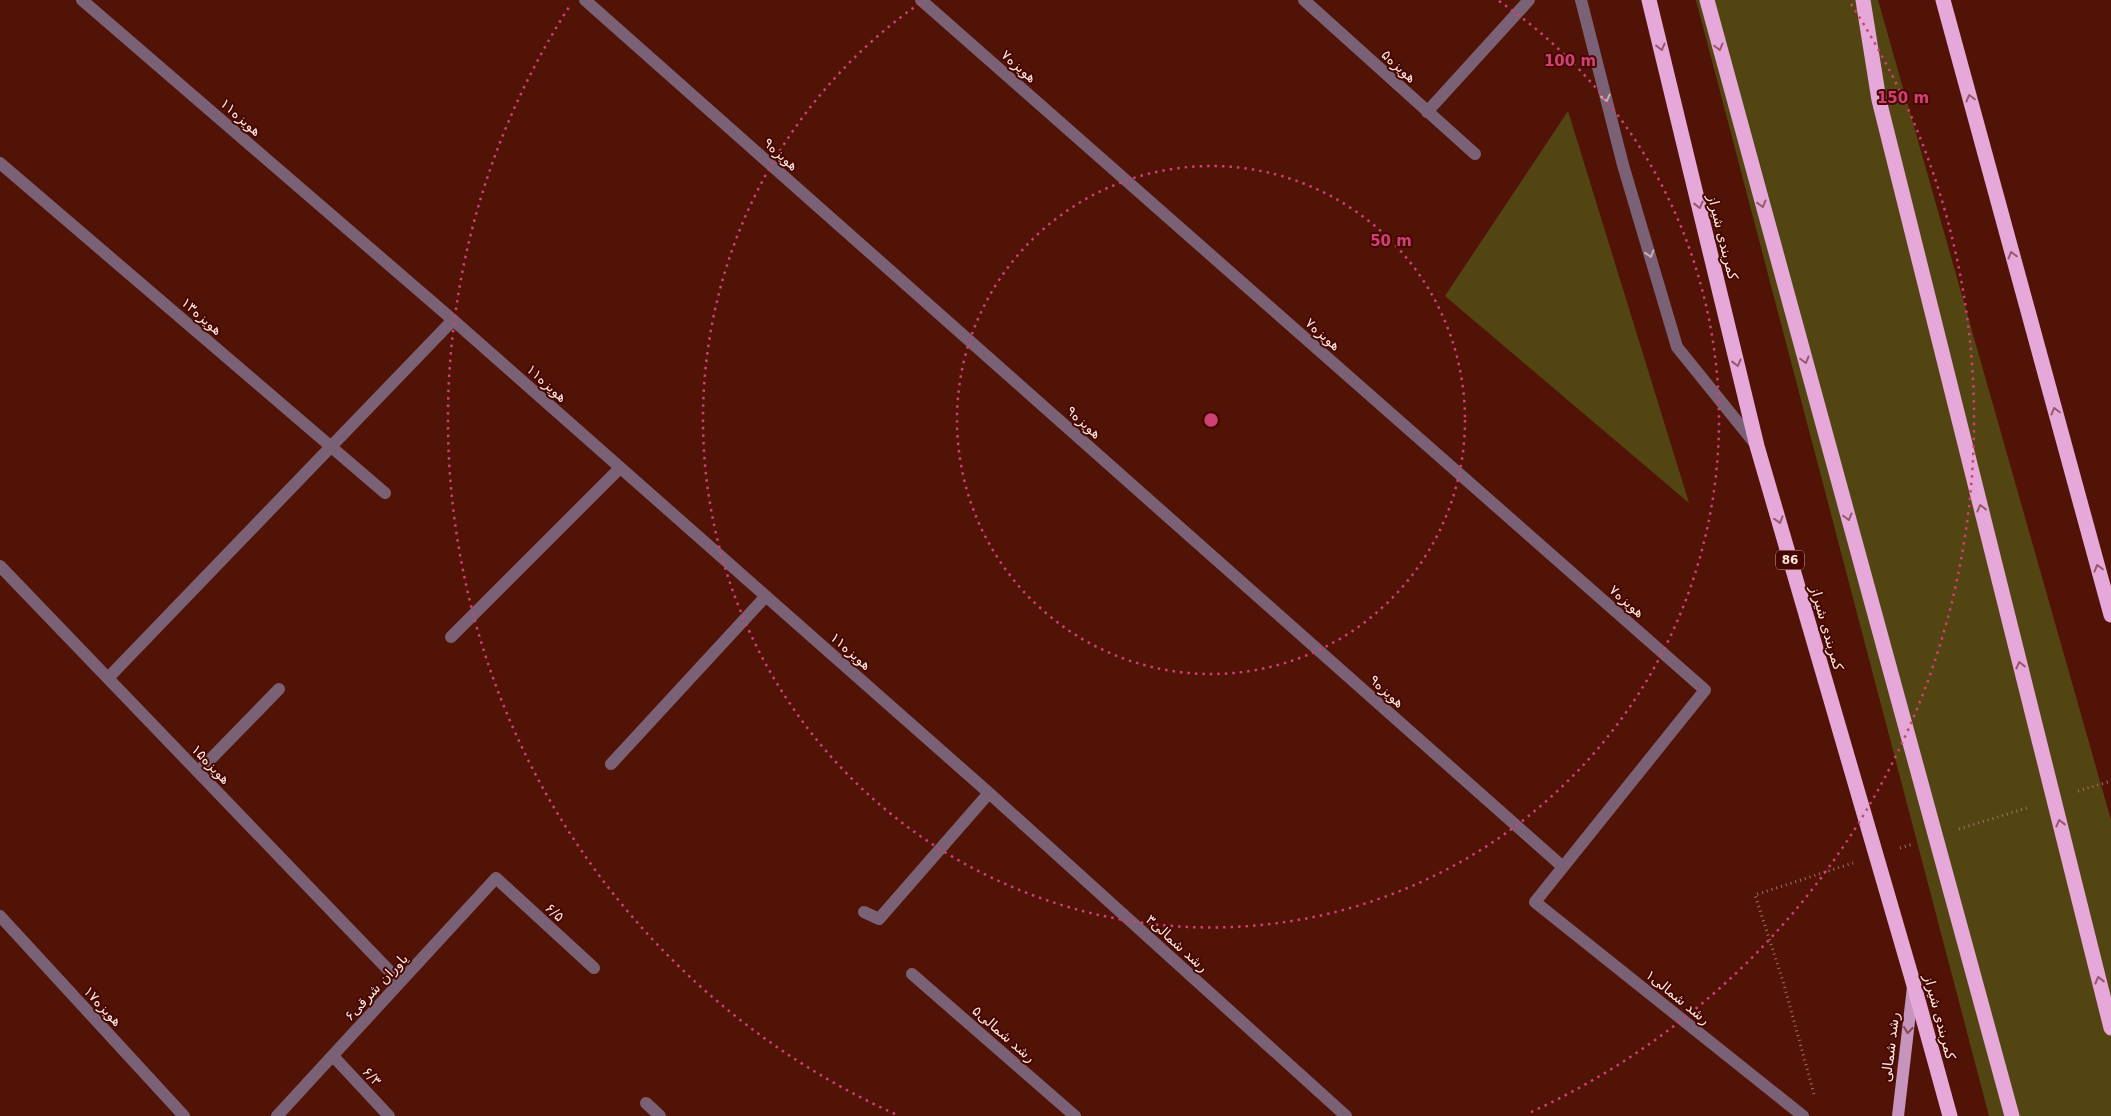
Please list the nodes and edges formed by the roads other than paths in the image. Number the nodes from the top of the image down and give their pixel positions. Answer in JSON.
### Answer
{"nodes":[{"id":1,"x":82,"y":0,"type":"edge"},
{"id":2,"x":585,"y":0,"type":"edge"},
{"id":3,"x":921,"y":0,"type":"edge"},
{"id":4,"x":1304,"y":0,"type":"edge"},
{"id":5,"x":1529,"y":0,"type":"edge"},
{"id":6,"x":1581,"y":0,"type":"edge"},
{"id":7,"x":1649,"y":0,"type":"edge"},
{"id":8,"x":1706,"y":0,"type":"edge"},
{"id":9,"x":1863,"y":0,"type":"edge"},
{"id":10,"x":1943,"y":0,"type":"edge"},
{"id":11,"x":1427,"y":112,"type":"junction"},
{"id":12,"x":1475,"y":154,"type":"dead end"},
{"id":13,"x":0,"y":163,"type":"edge"},
{"id":14,"x":453,"y":320,"type":"junction"},
{"id":15,"x":331,"y":446,"type":"junction"},
{"id":16,"x":1757,"y":446,"type":"junction"},
{"id":17,"x":620,"y":468,"type":"junction"},
{"id":18,"x":385,"y":493,"type":"dead end"},
{"id":19,"x":0,"y":566,"type":"edge"},
{"id":20,"x":766,"y":596,"type":"junction"},
{"id":21,"x":2111,"y":615,"type":"edge"},
{"id":22,"x":452,"y":637,"type":"dead end"},
{"id":23,"x":108,"y":678,"type":"junction"},
{"id":24,"x":279,"y":689,"type":"dead end"},
{"id":25,"x":610,"y":764,"type":"dead end"},
{"id":26,"x":198,"y":772,"type":"junction"},
{"id":27,"x":989,"y":793,"type":"junction"},
{"id":28,"x":1562,"y":867,"type":"junction"},
{"id":29,"x":496,"y":878,"type":"joint"},
{"id":30,"x":864,"y":912,"type":"dead end"},
{"id":31,"x":0,"y":916,"type":"edge"},
{"id":32,"x":594,"y":968,"type":"dead end"},
{"id":33,"x":912,"y":974,"type":"dead end"},
{"id":34,"x":400,"y":982,"type":"junction"},
{"id":35,"x":1913,"y":982,"type":"junction"},
{"id":36,"x":2111,"y":1028,"type":"edge"},
{"id":37,"x":333,"y":1056,"type":"junction"},
{"id":38,"x":646,"y":1103,"type":"dead end"},
{"id":39,"x":184,"y":1116,"type":"edge"},
{"id":40,"x":277,"y":1116,"type":"edge"},
{"id":41,"x":389,"y":1116,"type":"edge"},
{"id":42,"x":660,"y":1116,"type":"edge"},
{"id":43,"x":1075,"y":1116,"type":"edge"},
{"id":44,"x":1346,"y":1116,"type":"edge"},
{"id":45,"x":1803,"y":1116,"type":"edge"},
{"id":46,"x":1898,"y":1116,"type":"edge"},
{"id":47,"x":1950,"y":1116,"type":"edge"},
{"id":48,"x":2012,"y":1116,"type":"edge"}],
"edges":[{"from":1,"to":14,"type":"street","name":"هویزه۱۱"},
{"from":2,"to":28,"type":"street","name":"هویزه۹"},
{"from":3,"to":28,"type":"street","name":"هویزه۷"},
{"from":4,"to":11,"type":"street","name":"هویزه۵"},
{"from":5,"to":11,"type":"street"},
{"from":6,"to":16,"type":"street","one_way":true},
{"from":7,"to":16,"type":"highway","name":"کمربندی شیراز","number":"86","one_way":true},
{"from":8,"to":48,"type":"highway","one_way":true},
{"from":36,"to":9,"type":"highway","one_way":true},
{"from":21,"to":10,"type":"highway","one_way":true},
{"from":11,"to":12,"type":"street","name":"هویزه۵"},
{"from":13,"to":15,"type":"street","name":"هویزه۱۳"},
{"from":14,"to":15,"type":"street"},
{"from":14,"to":17,"type":"street","name":"هویزه۱۱"},
{"from":15,"to":18,"type":"street","name":"هویزه۱۳"},
{"from":15,"to":23,"type":"street"},
{"from":16,"to":35,"type":"highway","name":"کمربندی شیراز","number":"86","one_way":true},
{"from":17,"to":20,"type":"street","name":"هویزه۱۱"},
{"from":17,"to":22,"type":"street"},
{"from":19,"to":23,"type":"street","name":"هویزه۱۵"},
{"from":20,"to":25,"type":"street"},
{"from":20,"to":27,"type":"street","name":"هویزه۱۱"},
{"from":23,"to":26,"type":"street","name":"هویزه۱۵"},
{"from":24,"to":26,"type":"street"},
{"from":26,"to":34,"type":"street","name":"هویزه۱۵"},
{"from":27,"to":30,"type":"street"},
{"from":27,"to":44,"type":"street","name":"رشد شمالی۳"},
{"from":28,"to":45,"type":"street","name":"رشد شمالی۱"},
{"from":29,"to":32,"type":"street","name":"۶/۵"},
{"from":29,"to":34,"type":"street","name":"یاوران شرقی۶"},
{"from":31,"to":39,"type":"street","name":"هویزه۱۷"},
{"from":33,"to":43,"type":"street","name":"رشد شمالی۵"},
{"from":34,"to":37,"type":"street","name":"یاوران شرقی۶"},
{"from":35,"to":46,"type":"main road","name":"رشد شمالی","one_way":true},
{"from":35,"to":47,"type":"highway","name":"کمربندی شیراز","number":"86"},
{"from":37,"to":40,"type":"street","name":"یاوران شرقی۶"},
{"from":37,"to":41,"type":"street","name":"۶/۳"},
{"from":38,"to":42,"type":"street"}]}
